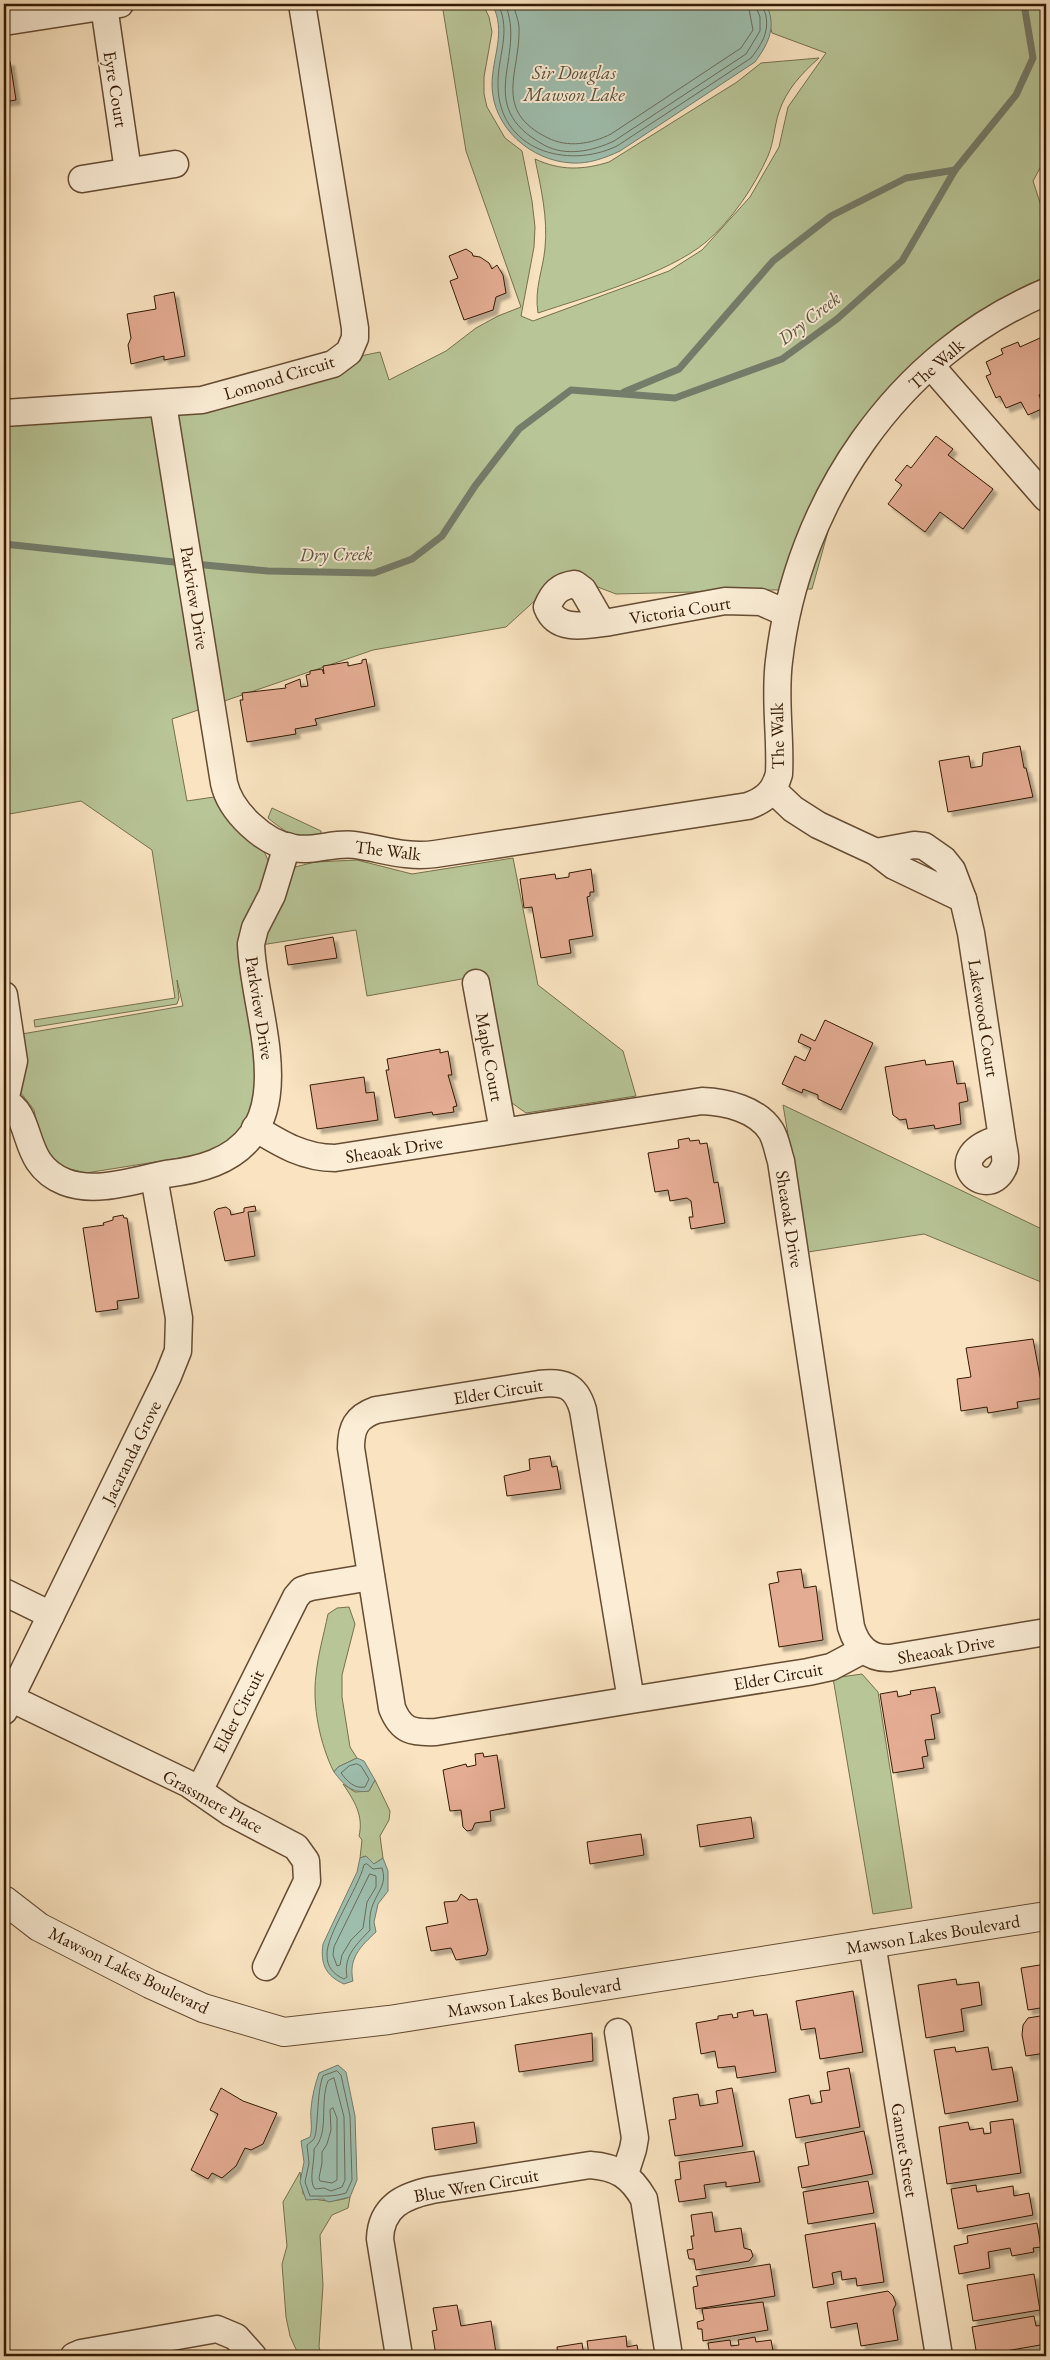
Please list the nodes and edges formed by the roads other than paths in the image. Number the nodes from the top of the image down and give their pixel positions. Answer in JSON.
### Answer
{"nodes":[{"id":1,"x":302,"y":4,"type":"edge"},
{"id":2,"x":112,"y":5,"type":"edge"},
{"id":3,"x":4,"y":22,"type":"edge"},
{"id":4,"x":175,"y":164,"type":"dead end"},
{"id":5,"x":128,"y":171,"type":"junction"},
{"id":6,"x":82,"y":179,"type":"dead end"},
{"id":7,"x":1046,"y":292,"type":"edge"},
{"id":8,"x":931,"y":366,"type":"junction"},
{"id":9,"x":163,"y":404,"type":"junction"},
{"id":10,"x":4,"y":413,"type":"edge"},
{"id":11,"x":1046,"y":498,"type":"edge"},
{"id":12,"x":786,"y":613,"type":"junction"},
{"id":13,"x":602,"y":623,"type":"dead end"},
{"id":14,"x":773,"y":790,"type":"junction"},
{"id":15,"x":287,"y":846,"type":"junction"},
{"id":16,"x":476,"y":983,"type":"dead end"},
{"id":17,"x":4,"y":995,"type":"edge"},
{"id":18,"x":4,"y":1101,"type":"edge"},
{"id":19,"x":255,"y":1128,"type":"junction"},
{"id":20,"x":503,"y":1131,"type":"junction"},
{"id":21,"x":1002,"y":1138,"type":"dead end"},
{"id":22,"x":154,"y":1176,"type":"junction"},
{"id":23,"x":371,"y":1577,"type":"junction"},
{"id":24,"x":4,"y":1592,"type":"edge"},
{"id":25,"x":51,"y":1616,"type":"junction"},
{"id":26,"x":1046,"y":1632,"type":"edge"},
{"id":27,"x":863,"y":1650,"type":"junction"},
{"id":28,"x":631,"y":1700,"type":"junction"},
{"id":29,"x":7,"y":1705,"type":"edge"},
{"id":30,"x":199,"y":1791,"type":"junction"},
{"id":31,"x":4,"y":1900,"type":"edge"},
{"id":32,"x":1046,"y":1916,"type":"edge"},
{"id":33,"x":4,"y":1917,"type":"edge"},
{"id":34,"x":40,"y":1927,"type":"junction"},
{"id":35,"x":872,"y":1943,"type":"junction"},
{"id":36,"x":266,"y":1967,"type":"dead end"},
{"id":37,"x":618,"y":2032,"type":"dead end"},
{"id":38,"x":625,"y":2174,"type":"junction"},
{"id":39,"x":74,"y":2356,"type":"edge"},
{"id":40,"x":253,"y":2356,"type":"edge"},
{"id":41,"x":399,"y":2356,"type":"edge"},
{"id":42,"x":669,"y":2356,"type":"edge"},
{"id":43,"x":939,"y":2356,"type":"edge"}],
"edges":[{"from":1,"to":9,"type":"street","name":"Lomond Circuit"},
{"from":2,"to":3,"type":"street"},
{"from":2,"to":5,"type":"street","name":"Eyre Court"},
{"from":4,"to":5,"type":"street"},
{"from":5,"to":6,"type":"street"},
{"from":7,"to":8,"type":"street","name":"The Walk"},
{"from":8,"to":11,"type":"street"},
{"from":8,"to":12,"type":"street","name":"The Walk"},
{"from":9,"to":10,"type":"street","name":"Lomond Circuit"},
{"from":9,"to":15,"type":"street","name":"Parkview Drive"},
{"from":12,"to":13,"type":"street","name":"Victoria Court"},
{"from":12,"to":14,"type":"street","name":"The Walk"},
{"from":14,"to":15,"type":"street","name":"The Walk"},
{"from":14,"to":21,"type":"street","name":"Lakewood Court"},
{"from":15,"to":19,"type":"street","name":"Parkview Drive"},
{"from":16,"to":20,"type":"street","name":"Maple Court"},
{"from":17,"to":18,"type":"street"},
{"from":18,"to":22,"type":"street","name":"Parkview Drive"},
{"from":19,"to":20,"type":"street","name":"Sheaoak Drive"},
{"from":19,"to":22,"type":"street","name":"Parkview Drive"},
{"from":20,"to":27,"type":"street","name":"Sheaoak Drive"},
{"from":22,"to":25,"type":"street","name":"Jacaranda Grove"},
{"from":23,"to":28,"type":"street","name":"Elder Circuit"},
{"from":23,"to":28,"type":"street","name":"Elder Circuit"},
{"from":23,"to":30,"type":"street","name":"Elder Circuit"},
{"from":24,"to":25,"type":"street"},
{"from":25,"to":29,"type":"street","name":"Jacaranda Grove"},
{"from":26,"to":27,"type":"street","name":"Sheaoak Drive"},
{"from":27,"to":28,"type":"street","name":"Elder Circuit"},
{"from":29,"to":30,"type":"street","name":"Grassmere Place"},
{"from":30,"to":36,"type":"street","name":"Grassmere Place"},
{"from":31,"to":34,"type":"street","name":"Mawson Lakes Boulevard"},
{"from":32,"to":35,"type":"street","name":"Mawson Lakes Boulevard"},
{"from":33,"to":34,"type":"street","name":"Mawson Lakes Boulevard"},
{"from":34,"to":35,"type":"street","name":"Mawson Lakes Boulevard"},
{"from":35,"to":43,"type":"street","name":"Gannet Street"},
{"from":37,"to":38,"type":"street"},
{"from":38,"to":41,"type":"street","name":"Blue Wren Circuit"},
{"from":38,"to":42,"type":"street"},
{"from":39,"to":40,"type":"street"}]}
